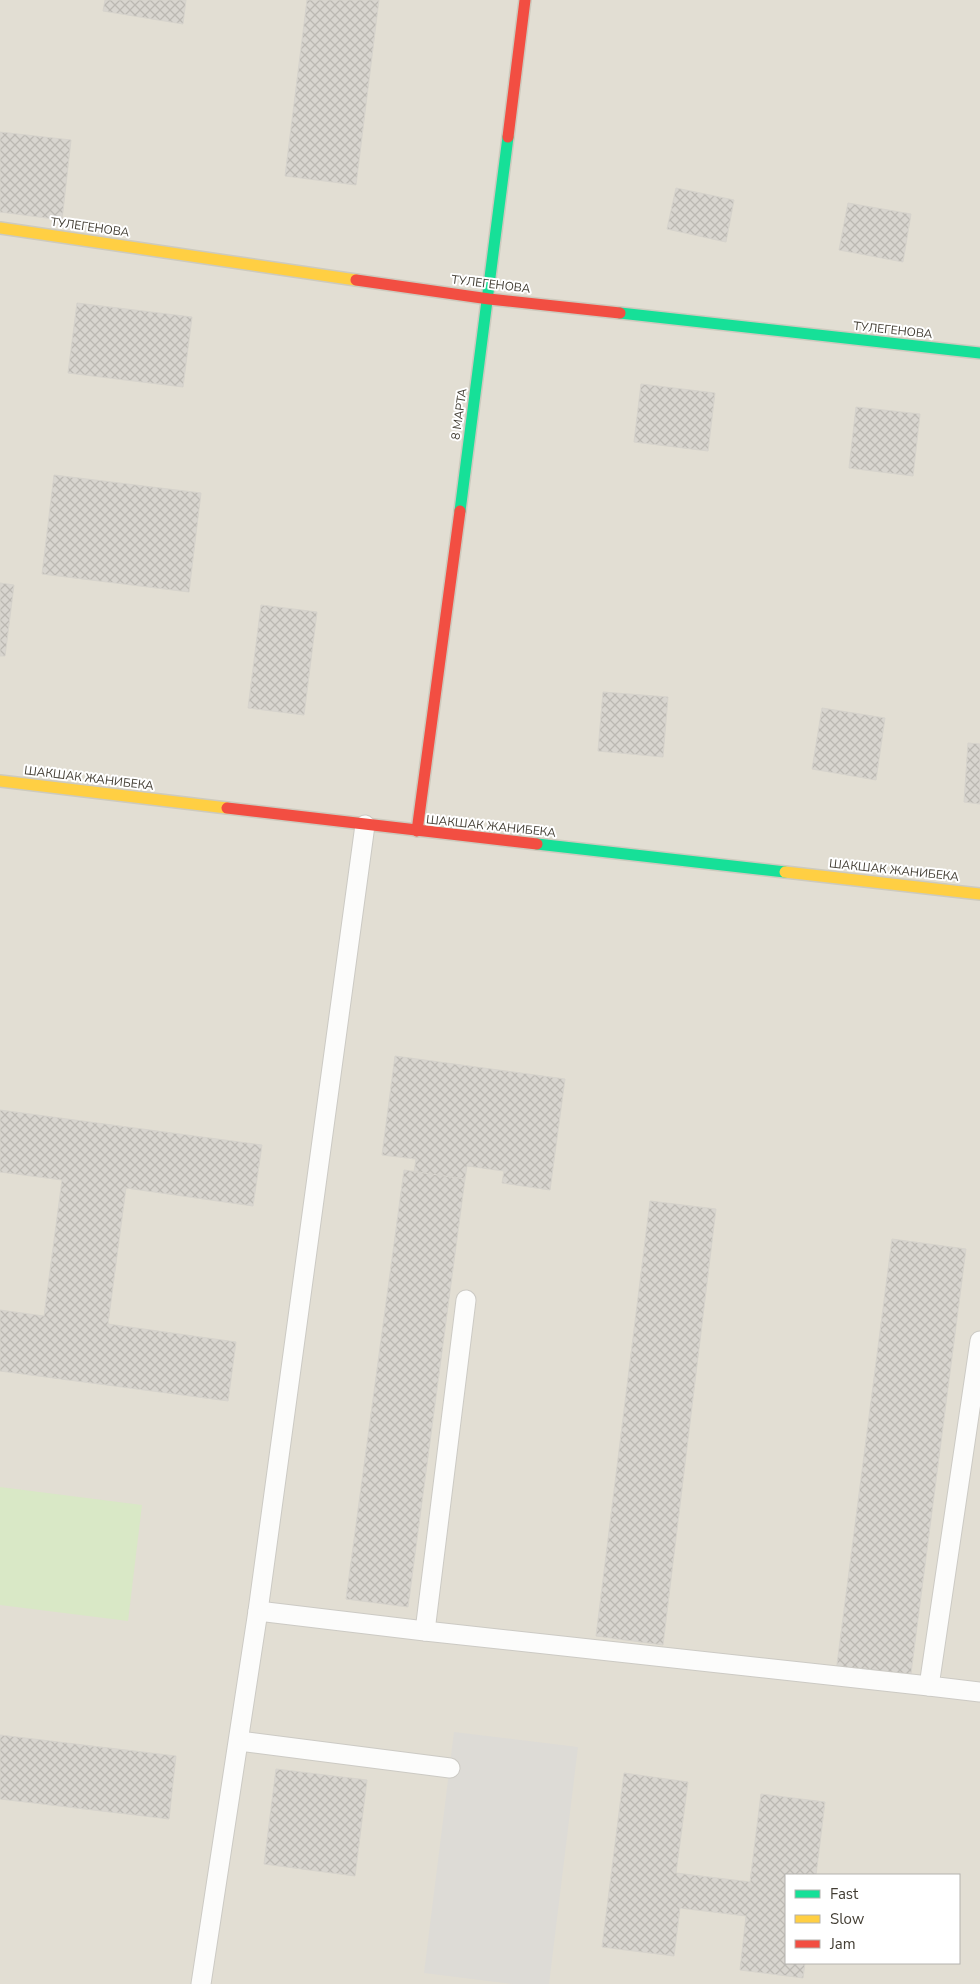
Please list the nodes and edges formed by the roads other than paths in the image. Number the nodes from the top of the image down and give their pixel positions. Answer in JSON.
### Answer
{"nodes":[{"id":1,"x":525,"y":0,"type":"edge"},
{"id":2,"x":0,"y":228,"type":"edge"},
{"id":3,"x":489,"y":299,"type":"junction"},
{"id":4,"x":980,"y":353,"type":"edge"},
{"id":5,"x":0,"y":781,"type":"edge"},
{"id":6,"x":365,"y":825,"type":"junction"},
{"id":7,"x":417,"y":831,"type":"junction"},
{"id":8,"x":980,"y":894,"type":"edge"},
{"id":9,"x":466,"y":1300,"type":"dead end"},
{"id":10,"x":980,"y":1341,"type":"edge"},
{"id":11,"x":258,"y":1611,"type":"junction"},
{"id":12,"x":425,"y":1631,"type":"junction"},
{"id":13,"x":929,"y":1686,"type":"junction"},
{"id":14,"x":980,"y":1692,"type":"edge"},
{"id":15,"x":239,"y":1741,"type":"junction"},
{"id":16,"x":450,"y":1768,"type":"dead end"},
{"id":17,"x":201,"y":1984,"type":"edge"}],
"edges":[{"from":1,"to":3,"type":"street","name":"8 МАРТА"},
{"from":2,"to":3,"type":"street","name":"ТУЛЕГЕНОВА"},
{"from":3,"to":4,"type":"street","name":"ТУЛЕГЕНОВА"},
{"from":3,"to":7,"type":"street","name":"8 МАРТА"},
{"from":5,"to":6,"type":"street","name":"ШАКШАК ЖАНИБЕКА"},
{"from":6,"to":7,"type":"street","name":"ШАКШАК ЖАНИБЕКА"},
{"from":6,"to":11,"type":"lane"},
{"from":7,"to":8,"type":"street","name":"ШАКШАК ЖАНИБЕКА"},
{"from":9,"to":12,"type":"lane"},
{"from":10,"to":13,"type":"lane"},
{"from":11,"to":12,"type":"lane"},
{"from":11,"to":15,"type":"lane"},
{"from":12,"to":13,"type":"lane"},
{"from":13,"to":14,"type":"lane"},
{"from":15,"to":16,"type":"lane"},
{"from":15,"to":17,"type":"lane"}]}
